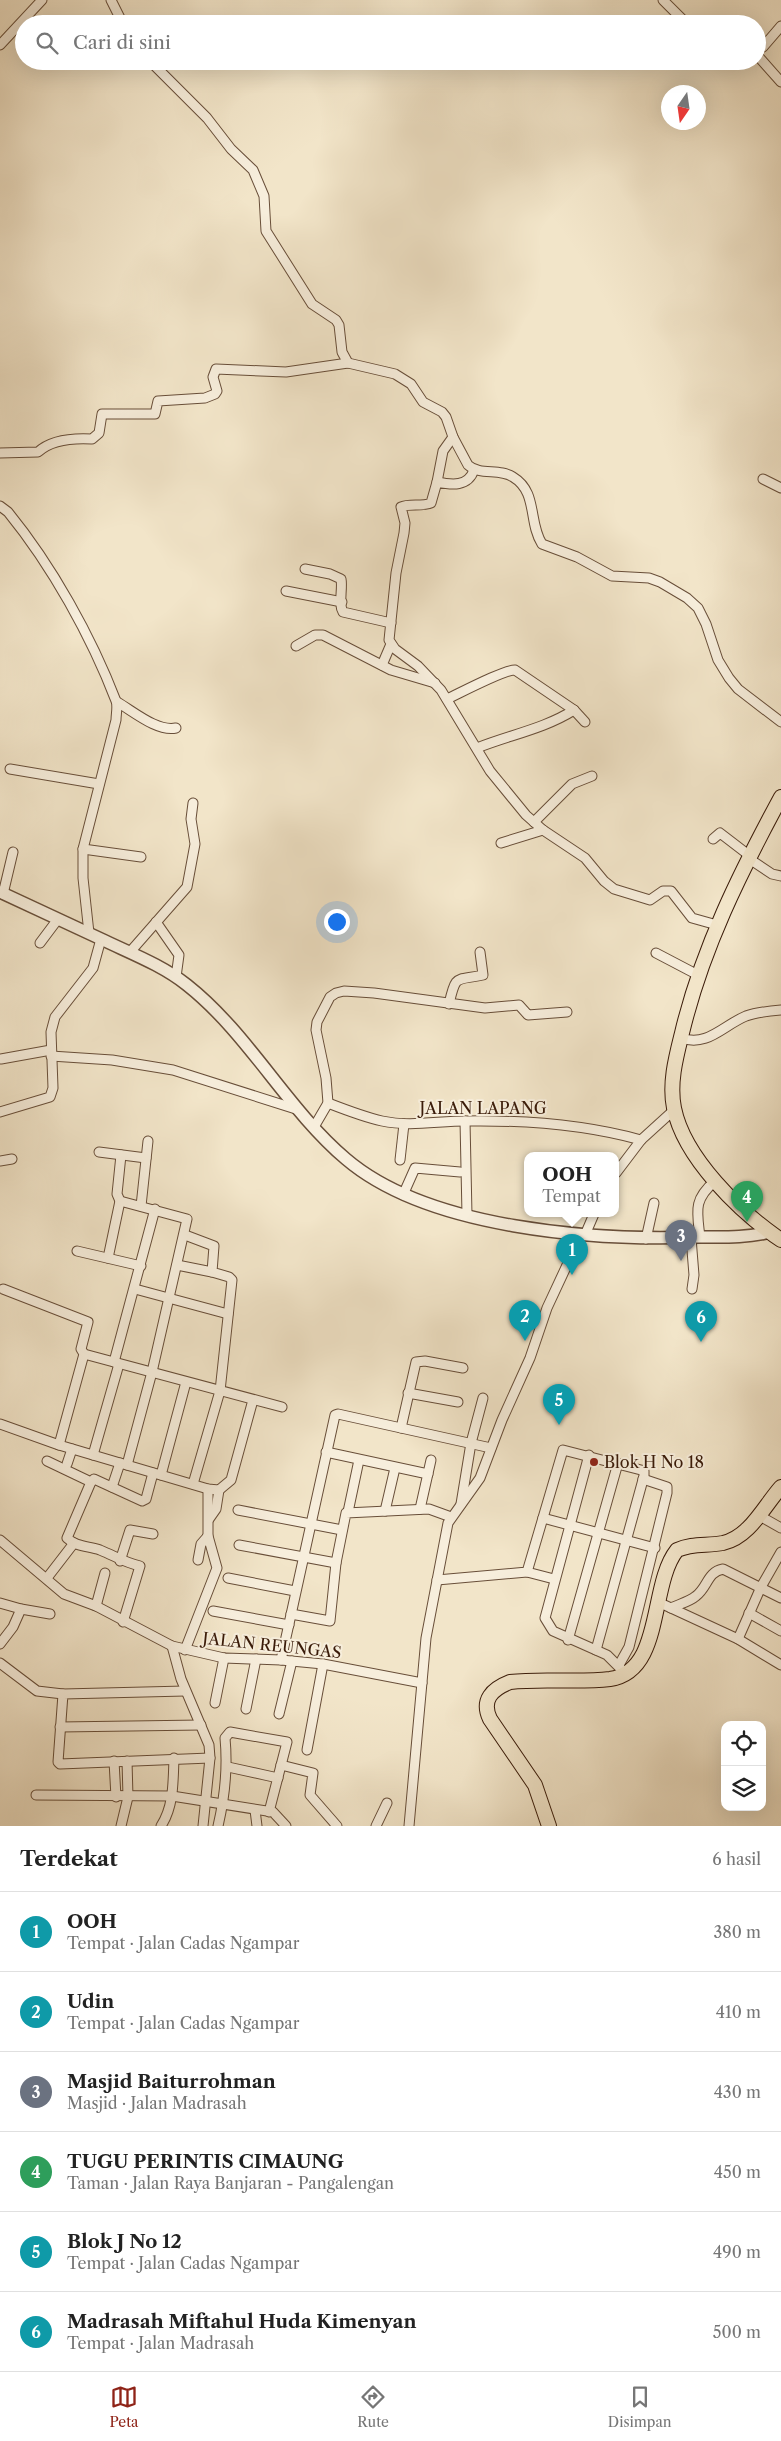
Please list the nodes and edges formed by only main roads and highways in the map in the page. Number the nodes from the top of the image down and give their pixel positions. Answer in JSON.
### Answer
{"nodes":[{"id":1,"x":781,"y":797,"type":"edge"},
{"id":2,"x":776,"y":1236,"type":"edge"},
{"id":3,"x":781,"y":1487,"type":"edge"},
{"id":4,"x":548,"y":1826,"type":"edge"}],
"edges":[{"from":1,"to":2,"type":"main road"},
{"from":3,"to":4,"type":"main road"}]}
